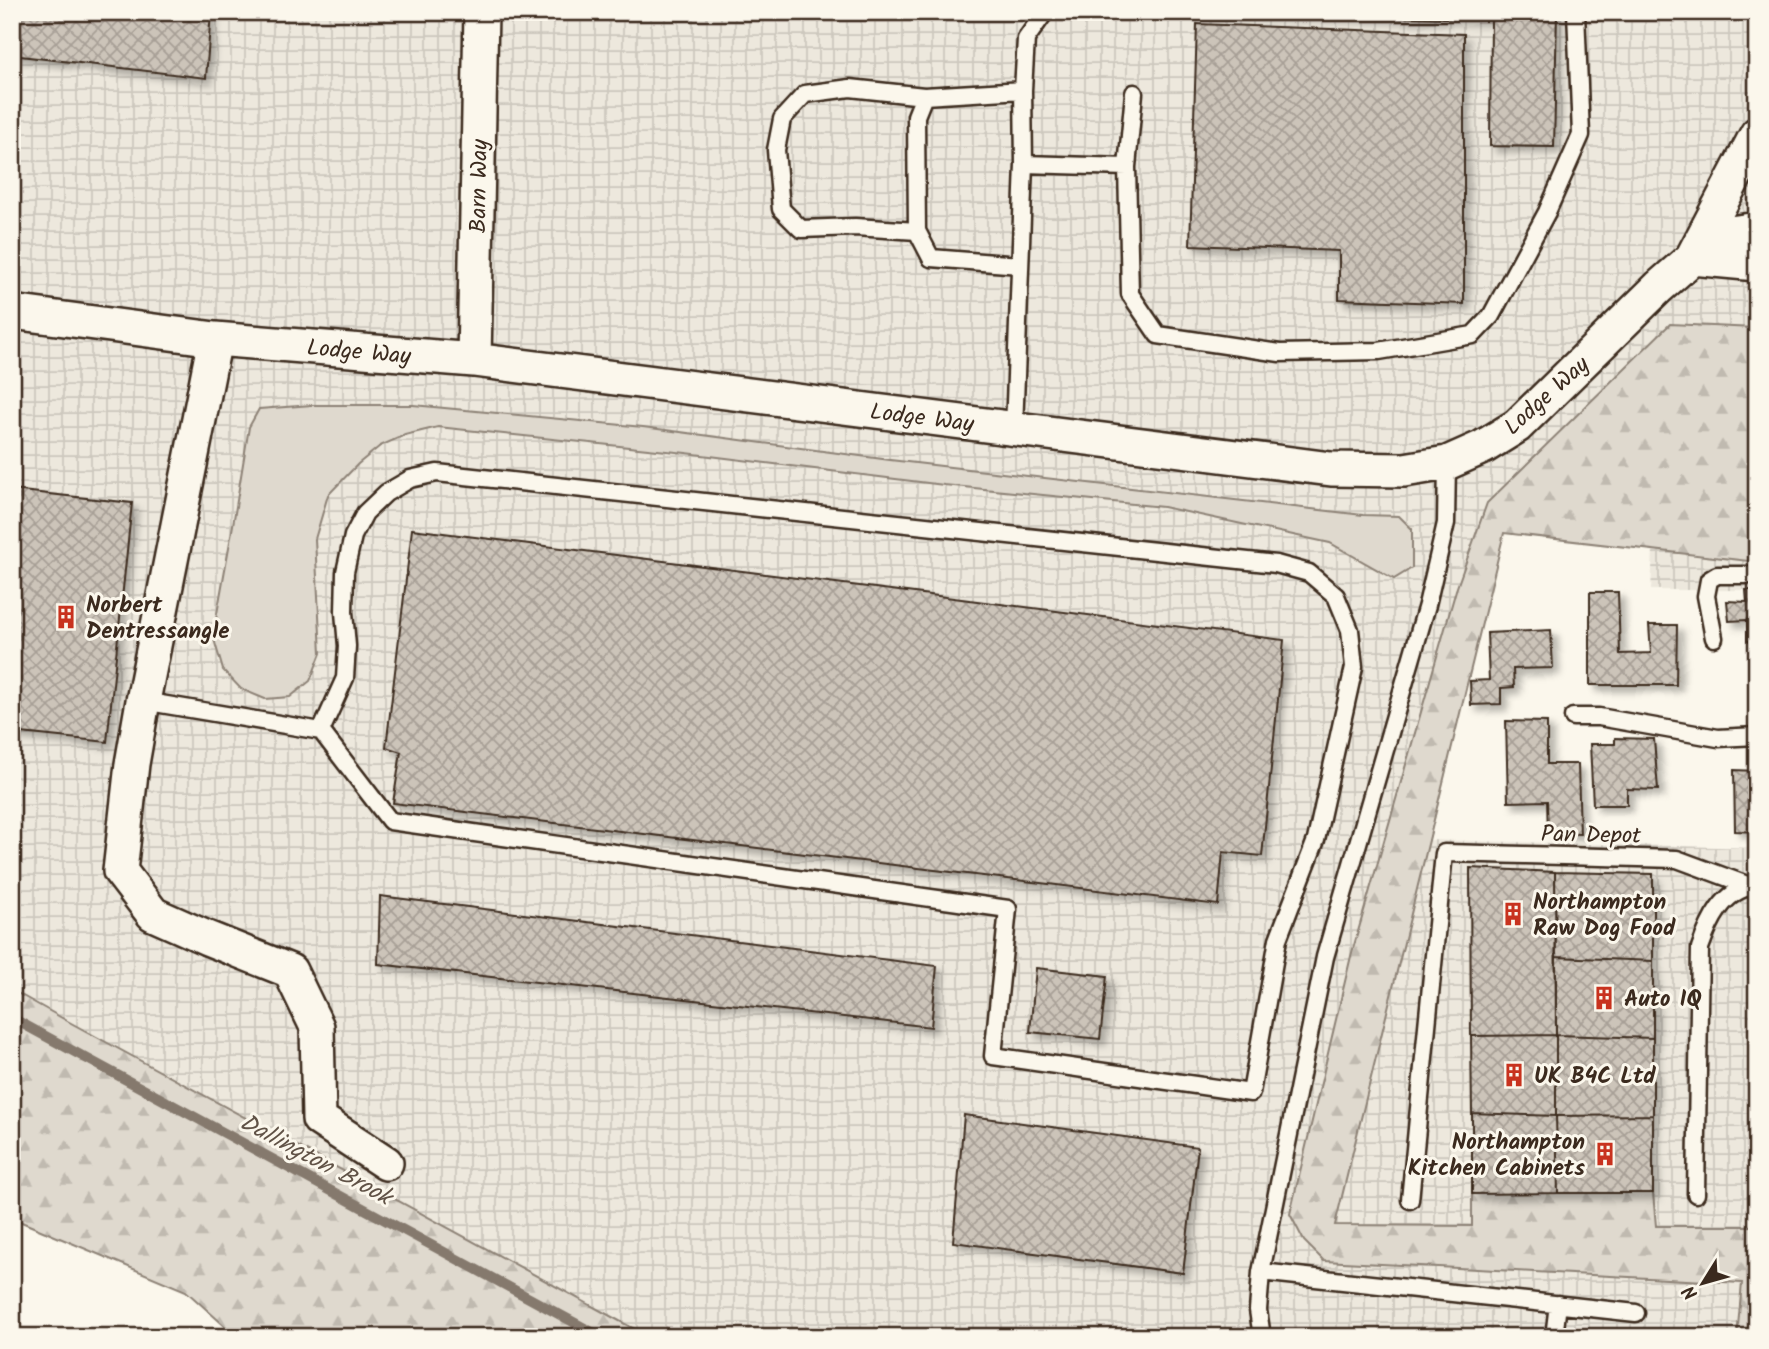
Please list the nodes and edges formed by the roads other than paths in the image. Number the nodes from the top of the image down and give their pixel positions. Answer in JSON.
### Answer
{"nodes":[{"id":1,"x":481,"y":12,"type":"edge"},
{"id":2,"x":1045,"y":12,"type":"edge"},
{"id":3,"x":1576,"y":12,"type":"edge"},
{"id":4,"x":1023,"y":90,"type":"junction"},
{"id":5,"x":1134,"y":93,"type":"dead end"},
{"id":6,"x":924,"y":96,"type":"junction"},
{"id":7,"x":1757,"y":134,"type":"edge"},
{"id":8,"x":1024,"y":164,"type":"junction"},
{"id":9,"x":1127,"y":167,"type":"junction"},
{"id":10,"x":1757,"y":229,"type":"edge"},
{"id":11,"x":917,"y":231,"type":"junction"},
{"id":12,"x":1692,"y":258,"type":"junction"},
{"id":13,"x":1757,"y":264,"type":"edge"},
{"id":14,"x":1020,"y":265,"type":"junction"},
{"id":15,"x":12,"y":312,"type":"edge"},
{"id":16,"x":215,"y":339,"type":"junction"},
{"id":17,"x":474,"y":360,"type":"junction"},
{"id":18,"x":1014,"y":429,"type":"junction"},
{"id":19,"x":1447,"y":463,"type":"junction"},
{"id":20,"x":1757,"y":575,"type":"edge"},
{"id":21,"x":1714,"y":638,"type":"dead end"},
{"id":22,"x":143,"y":701,"type":"junction"},
{"id":23,"x":1573,"y":717,"type":"dead end"},
{"id":24,"x":321,"y":731,"type":"junction"},
{"id":25,"x":1757,"y":736,"type":"edge"},
{"id":26,"x":1753,"y":886,"type":"edge"},
{"id":27,"x":386,"y":1163,"type":"dead end"},
{"id":28,"x":1696,"y":1194,"type":"dead end"},
{"id":29,"x":1410,"y":1200,"type":"dead end"},
{"id":30,"x":1261,"y":1272,"type":"junction"},
{"id":31,"x":1558,"y":1304,"type":"junction"},
{"id":32,"x":1636,"y":1313,"type":"dead end"},
{"id":33,"x":1262,"y":1337,"type":"edge"},
{"id":34,"x":1554,"y":1337,"type":"edge"}],
"edges":[{"from":1,"to":17,"type":"street","name":"Barn Way"},
{"from":2,"to":4,"type":"lane"},
{"from":3,"to":9,"type":"lane"},
{"from":4,"to":6,"type":"lane"},
{"from":4,"to":8,"type":"lane"},
{"from":5,"to":9,"type":"lane"},
{"from":6,"to":11,"type":"lane"},
{"from":6,"to":11,"type":"lane"},
{"from":7,"to":12,"type":"street"},
{"from":8,"to":9,"type":"lane"},
{"from":8,"to":14,"type":"lane"},
{"from":10,"to":12,"type":"street"},
{"from":11,"to":14,"type":"lane"},
{"from":12,"to":13,"type":"street"},
{"from":12,"to":19,"type":"street","name":"Lodge Way"},
{"from":14,"to":18,"type":"lane"},
{"from":15,"to":16,"type":"street","name":"Lodge Way"},
{"from":16,"to":17,"type":"street","name":"Lodge Way"},
{"from":16,"to":22,"type":"street"},
{"from":17,"to":18,"type":"street","name":"Lodge Way"},
{"from":18,"to":19,"type":"street","name":"Lodge Way"},
{"from":19,"to":30,"type":"lane"},
{"from":20,"to":21,"type":"lane"},
{"from":22,"to":24,"type":"lane"},
{"from":22,"to":27,"type":"street"},
{"from":23,"to":25,"type":"lane"},
{"from":24,"to":24,"type":"lane"},
{"from":26,"to":28,"type":"lane","name":"Pan Depot"},
{"from":26,"to":29,"type":"lane","name":"Pan Depot"},
{"from":30,"to":31,"type":"lane"},
{"from":30,"to":33,"type":"lane"},
{"from":31,"to":32,"type":"lane"},
{"from":31,"to":34,"type":"lane"}]}
